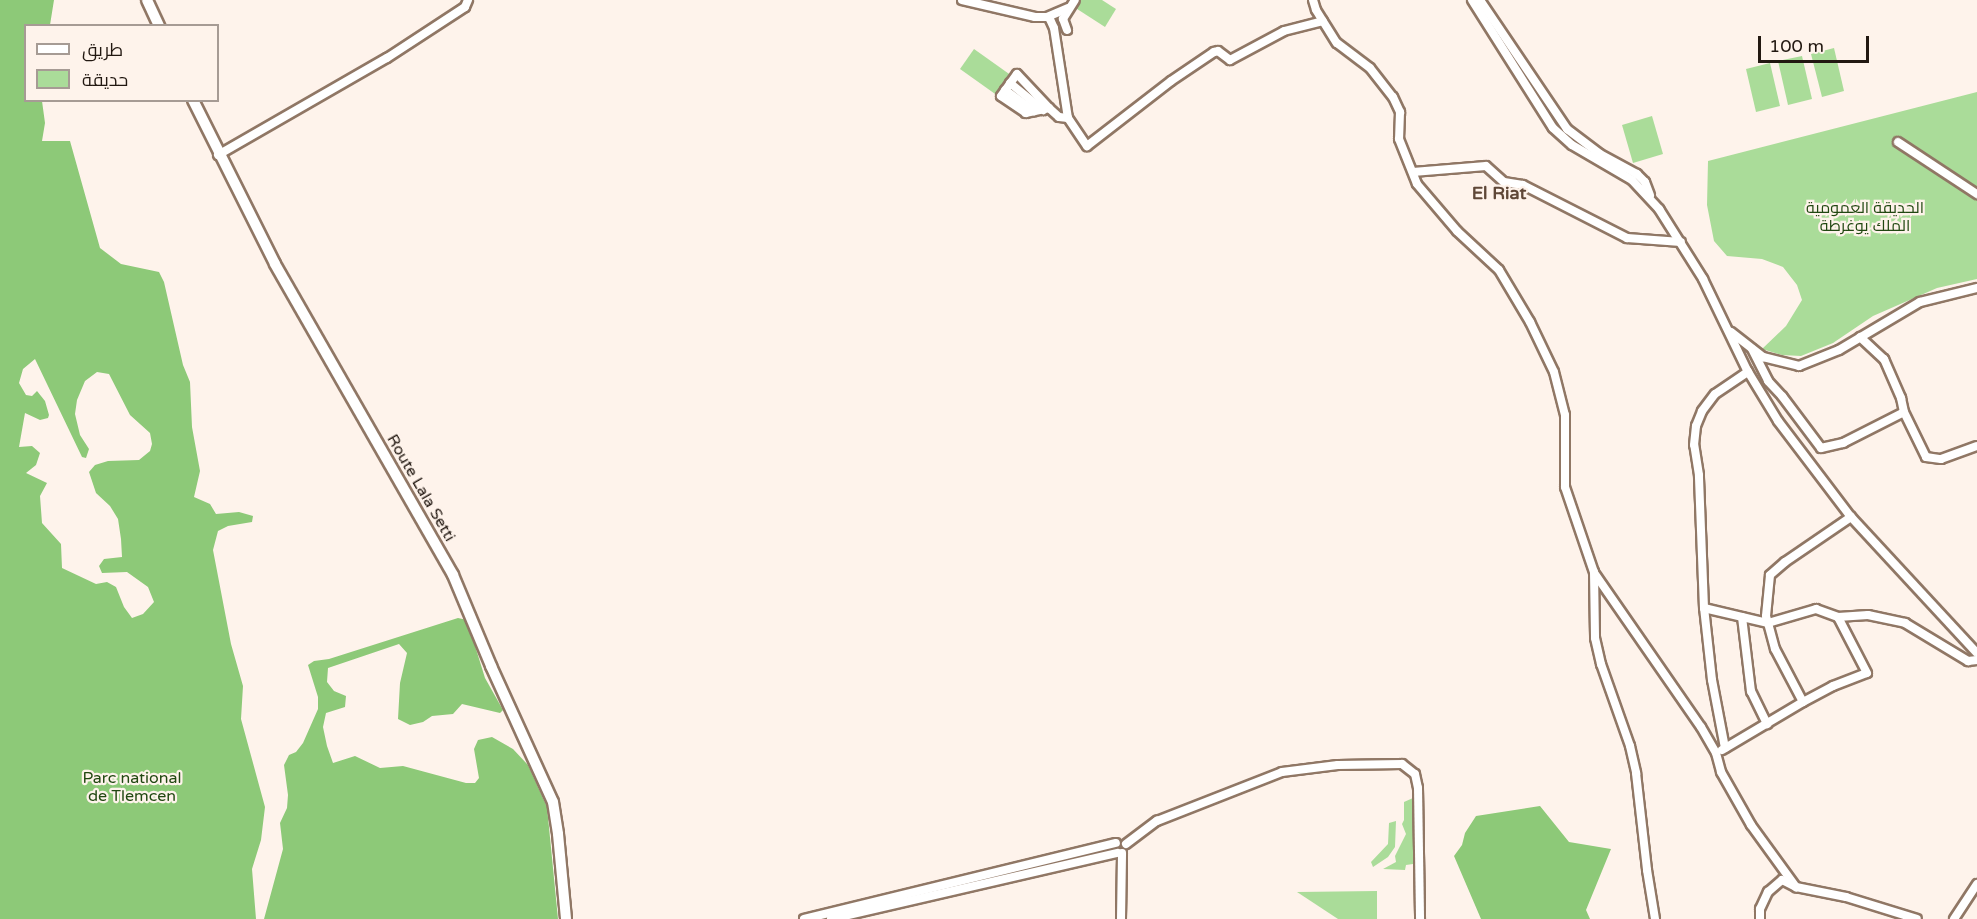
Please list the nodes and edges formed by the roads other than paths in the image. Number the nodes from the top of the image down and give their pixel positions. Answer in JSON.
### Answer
{"nodes":[{"id":1,"x":147,"y":0,"type":"edge"},
{"id":2,"x":468,"y":0,"type":"edge"},
{"id":3,"x":962,"y":0,"type":"edge"},
{"id":4,"x":1075,"y":0,"type":"edge"},
{"id":5,"x":1313,"y":0,"type":"edge"},
{"id":6,"x":1472,"y":0,"type":"edge"},
{"id":7,"x":1480,"y":0,"type":"edge"},
{"id":8,"x":1068,"y":8,"type":"junction"},
{"id":9,"x":1049,"y":17,"type":"junction"},
{"id":10,"x":1323,"y":21,"type":"junction"},
{"id":11,"x":158,"y":24,"type":"edge"},
{"id":12,"x":1067,"y":30,"type":"dead end"},
{"id":13,"x":1007,"y":87,"type":"junction"},
{"id":14,"x":194,"y":102,"type":"edge"},
{"id":15,"x":1046,"y":109,"type":"junction"},
{"id":16,"x":1068,"y":118,"type":"junction"},
{"id":17,"x":1898,"y":142,"type":"dead end"},
{"id":18,"x":218,"y":155,"type":"junction"},
{"id":19,"x":1413,"y":172,"type":"junction"},
{"id":20,"x":1977,"y":194,"type":"edge"},
{"id":21,"x":1651,"y":200,"type":"junction"},
{"id":22,"x":1681,"y":242,"type":"junction"},
{"id":23,"x":1977,"y":288,"type":"edge"},
{"id":24,"x":1725,"y":327,"type":"junction"},
{"id":25,"x":1860,"y":337,"type":"junction"},
{"id":26,"x":1752,"y":349,"type":"junction"},
{"id":27,"x":1748,"y":372,"type":"junction"},
{"id":28,"x":1904,"y":412,"type":"junction"},
{"id":29,"x":1977,"y":446,"type":"edge"},
{"id":30,"x":1851,"y":517,"type":"junction"},
{"id":31,"x":1594,"y":572,"type":"junction"},
{"id":32,"x":1704,"y":608,"type":"junction"},
{"id":33,"x":1742,"y":617,"type":"junction"},
{"id":34,"x":1838,"y":617,"type":"junction"},
{"id":35,"x":1768,"y":623,"type":"junction"},
{"id":36,"x":1977,"y":653,"type":"edge"},
{"id":37,"x":1977,"y":660,"type":"edge"},
{"id":38,"x":1803,"y":702,"type":"junction"},
{"id":39,"x":1767,"y":723,"type":"junction"},
{"id":40,"x":1725,"y":748,"type":"junction"},
{"id":41,"x":1716,"y":753,"type":"junction"},
{"id":42,"x":1116,"y":843,"type":"junction"},
{"id":43,"x":1126,"y":844,"type":"junction"},
{"id":44,"x":1120,"y":853,"type":"junction"},
{"id":45,"x":1977,"y":884,"type":"edge"},
{"id":46,"x":1796,"y":887,"type":"junction"},
{"id":47,"x":1899,"y":915,"type":"edge"},
{"id":48,"x":565,"y":917,"type":"edge"},
{"id":49,"x":804,"y":919,"type":"edge"},
{"id":50,"x":831,"y":919,"type":"edge"},
{"id":51,"x":1121,"y":919,"type":"edge"},
{"id":52,"x":1420,"y":919,"type":"edge"},
{"id":53,"x":1655,"y":919,"type":"edge"},
{"id":54,"x":1760,"y":919,"type":"edge"},
{"id":55,"x":1917,"y":919,"type":"edge"},
{"id":56,"x":1954,"y":919,"type":"edge"}],
"edges":[{"from":1,"to":11,"type":"main road"},
{"from":2,"to":18,"type":"street"},
{"from":3,"to":9,"type":"street"},
{"from":4,"to":8,"type":"street"},
{"from":5,"to":10,"type":"street"},
{"from":6,"to":21,"type":"street"},
{"from":7,"to":21,"type":"street"},
{"from":8,"to":9,"type":"street"},
{"from":8,"to":12,"type":"street"},
{"from":9,"to":16,"type":"street"},
{"from":10,"to":16,"type":"street"},
{"from":10,"to":19,"type":"street"},
{"from":13,"to":15,"type":"street"},
{"from":13,"to":15,"type":"street"},
{"from":13,"to":15,"type":"street"},
{"from":14,"to":18,"type":"main road","name":"Route Lala Setti"},
{"from":15,"to":16,"type":"street"},
{"from":17,"to":20,"type":"street"},
{"from":18,"to":48,"type":"main road","name":"Route Lala Setti"},
{"from":19,"to":22,"type":"street"},
{"from":19,"to":31,"type":"street"},
{"from":21,"to":22,"type":"street"},
{"from":22,"to":24,"type":"street"},
{"from":23,"to":25,"type":"street"},
{"from":24,"to":26,"type":"street"},
{"from":24,"to":27,"type":"street"},
{"from":25,"to":26,"type":"street"},
{"from":25,"to":28,"type":"street"},
{"from":26,"to":28,"type":"street"},
{"from":27,"to":30,"type":"street"},
{"from":27,"to":32,"type":"street"},
{"from":28,"to":29,"type":"street"},
{"from":30,"to":35,"type":"street"},
{"from":30,"to":36,"type":"street"},
{"from":31,"to":41,"type":"street"},
{"from":31,"to":53,"type":"street"},
{"from":32,"to":33,"type":"street"},
{"from":32,"to":40,"type":"street"},
{"from":33,"to":35,"type":"street"},
{"from":33,"to":39,"type":"street"},
{"from":34,"to":35,"type":"street"},
{"from":34,"to":37,"type":"street"},
{"from":34,"to":38,"type":"street"},
{"from":35,"to":38,"type":"street"},
{"from":38,"to":39,"type":"street"},
{"from":39,"to":40,"type":"street"},
{"from":40,"to":41,"type":"street"},
{"from":41,"to":46,"type":"street"},
{"from":42,"to":43,"type":"street"},
{"from":42,"to":44,"type":"street"},
{"from":42,"to":49,"type":"street"},
{"from":43,"to":44,"type":"street"},
{"from":43,"to":52,"type":"street"},
{"from":44,"to":50,"type":"street"},
{"from":44,"to":51,"type":"street"},
{"from":45,"to":56,"type":"street"},
{"from":46,"to":47,"type":"street"},
{"from":46,"to":54,"type":"street"},
{"from":47,"to":55,"type":"street"}]}
